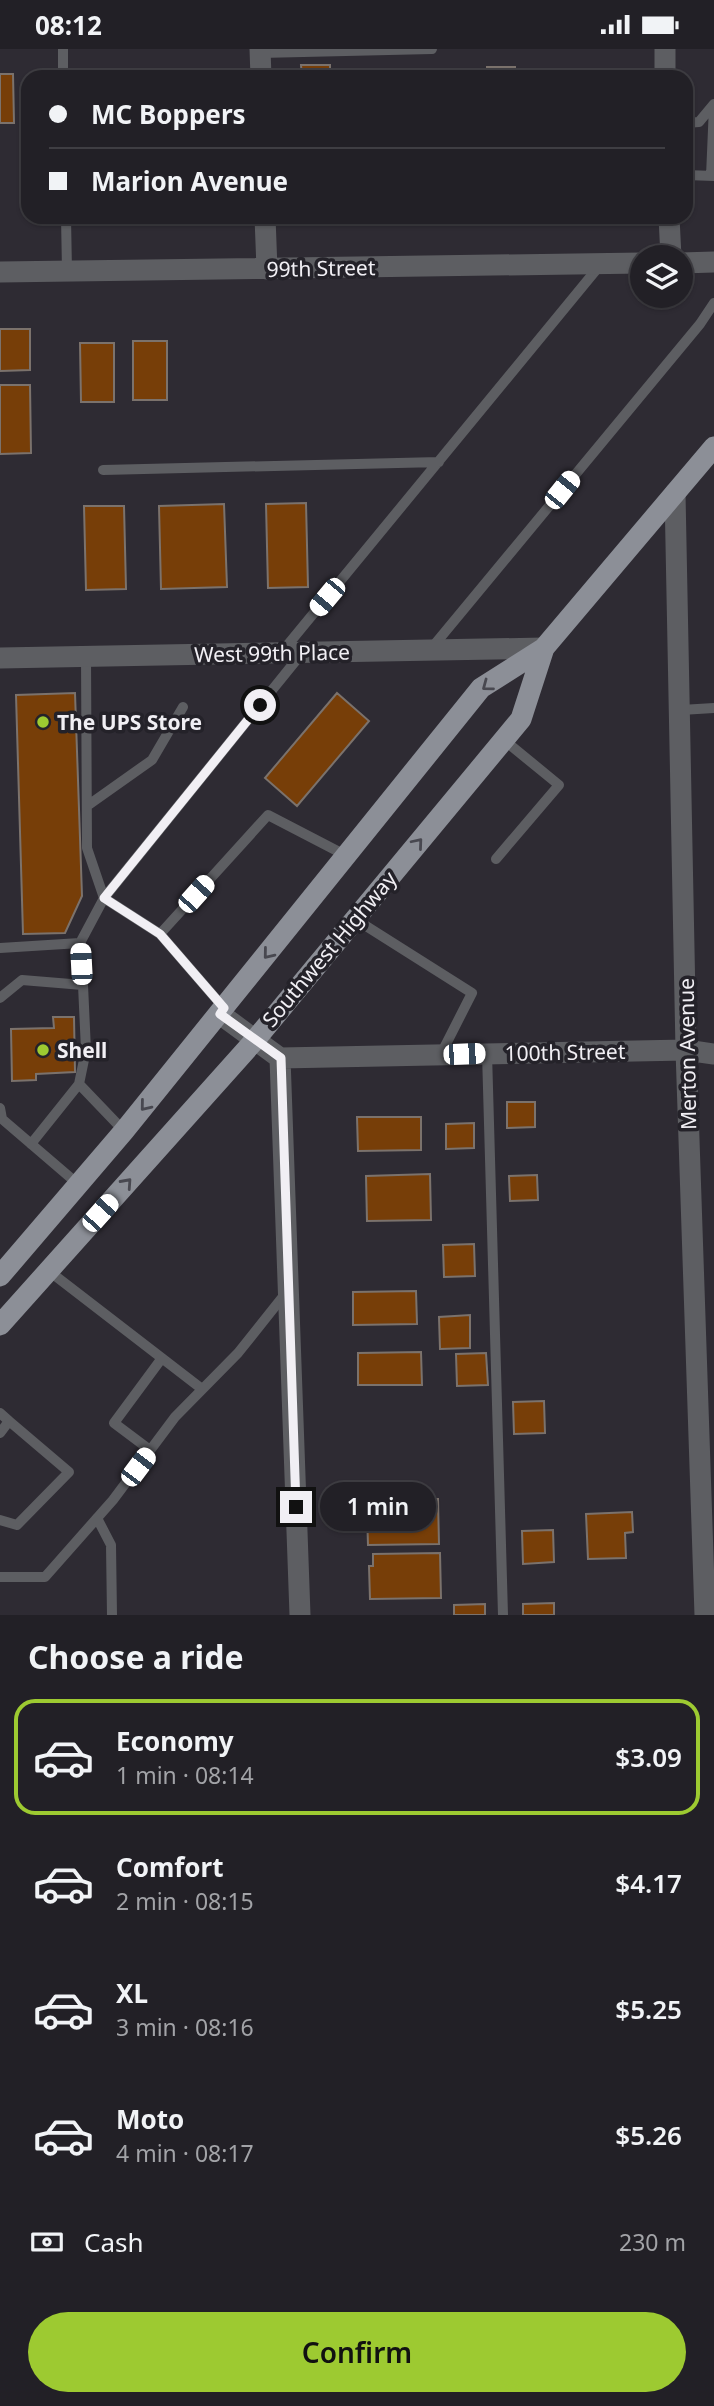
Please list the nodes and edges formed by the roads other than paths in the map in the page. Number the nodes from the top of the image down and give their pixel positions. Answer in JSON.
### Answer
{"nodes":[{"id":1,"x":63,"y":49,"type":"edge"},
{"id":2,"x":432,"y":49,"type":"edge"},
{"id":3,"x":665,"y":49,"type":"edge"},
{"id":4,"x":260,"y":51,"type":"edge"},
{"id":5,"x":63,"y":70,"type":"edge"},
{"id":6,"x":261,"y":70,"type":"edge"},
{"id":7,"x":665,"y":70,"type":"edge"},
{"id":8,"x":714,"y":105,"type":"edge"},
{"id":9,"x":693,"y":122,"type":"edge"},
{"id":10,"x":693,"y":175,"type":"edge"},
{"id":11,"x":712,"y":176,"type":"edge"},
{"id":12,"x":66,"y":224,"type":"edge"},
{"id":13,"x":265,"y":224,"type":"edge"},
{"id":14,"x":669,"y":224,"type":"edge"},
{"id":15,"x":670,"y":245,"type":"edge"},
{"id":16,"x":714,"y":262,"type":"edge"},
{"id":17,"x":630,"y":263,"type":"edge"},
{"id":18,"x":693,"y":263,"type":"edge"},
{"id":19,"x":601,"y":264,"type":"junction"},
{"id":20,"x":267,"y":269,"type":"junction"},
{"id":21,"x":67,"y":271,"type":"junction"},
{"id":22,"x":0,"y":272,"type":"edge"},
{"id":23,"x":714,"y":303,"type":"edge"},
{"id":24,"x":714,"y":447,"type":"edge"},
{"id":25,"x":439,"y":462,"type":"junction"},
{"id":26,"x":103,"y":470,"type":"dead end"},
{"id":27,"x":675,"y":493,"type":"junction"},
{"id":28,"x":544,"y":648,"type":"junction"},
{"id":29,"x":430,"y":650,"type":"junction"},
{"id":30,"x":303,"y":652,"type":"junction"},
{"id":31,"x":281,"y":653,"type":"junction"},
{"id":32,"x":86,"y":656,"type":"junction"},
{"id":33,"x":0,"y":658,"type":"edge"},
{"id":34,"x":183,"y":707,"type":"dead end"},
{"id":35,"x":714,"y":708,"type":"edge"},
{"id":36,"x":681,"y":710,"type":"junction"},
{"id":37,"x":504,"y":740,"type":"junction"},
{"id":38,"x":87,"y":806,"type":"junction"},
{"id":39,"x":347,"y":856,"type":"junction"},
{"id":40,"x":496,"y":859,"type":"dead end"},
{"id":41,"x":104,"y":898,"type":"junction"},
{"id":42,"x":355,"y":919,"type":"junction"},
{"id":43,"x":160,"y":934,"type":"junction"},
{"id":44,"x":80,"y":943,"type":"junction"},
{"id":45,"x":0,"y":948,"type":"edge"},
{"id":46,"x":83,"y":985,"type":"junction"},
{"id":47,"x":0,"y":998,"type":"edge"},
{"id":48,"x":222,"y":1011,"type":"junction"},
{"id":49,"x":254,"y":1040,"type":"junction"},
{"id":50,"x":686,"y":1050,"type":"junction"},
{"id":51,"x":487,"y":1053,"type":"junction"},
{"id":52,"x":441,"y":1054,"type":"junction"},
{"id":53,"x":714,"y":1055,"type":"edge"},
{"id":54,"x":281,"y":1058,"type":"junction"},
{"id":55,"x":79,"y":1084,"type":"junction"},
{"id":56,"x":0,"y":1108,"type":"edge"},
{"id":57,"x":124,"y":1131,"type":"junction"},
{"id":58,"x":31,"y":1144,"type":"junction"},
{"id":59,"x":79,"y":1185,"type":"junction"},
{"id":60,"x":4,"y":1265,"type":"edge"},
{"id":61,"x":49,"y":1271,"type":"junction"},
{"id":62,"x":289,"y":1290,"type":"junction"},
{"id":63,"x":0,"y":1325,"type":"edge"},
{"id":64,"x":162,"y":1358,"type":"junction"},
{"id":65,"x":202,"y":1389,"type":"junction"},
{"id":66,"x":4,"y":1417,"type":"edge"},
{"id":67,"x":0,"y":1433,"type":"edge"},
{"id":68,"x":150,"y":1450,"type":"junction"},
{"id":69,"x":97,"y":1518,"type":"junction"},
{"id":70,"x":0,"y":1520,"type":"edge"},
{"id":71,"x":0,"y":1577,"type":"edge"},
{"id":72,"x":112,"y":1615,"type":"edge"},
{"id":73,"x":300,"y":1615,"type":"edge"},
{"id":74,"x":503,"y":1615,"type":"edge"},
{"id":75,"x":705,"y":1615,"type":"edge"}],
"edges":[{"from":1,"to":5,"type":"lane"},
{"from":2,"to":4,"type":"lane"},
{"from":3,"to":7,"type":"street"},
{"from":4,"to":6,"type":"street"},
{"from":8,"to":9,"type":"lane"},
{"from":8,"to":11,"type":"lane"},
{"from":10,"to":11,"type":"lane"},
{"from":12,"to":21,"type":"lane"},
{"from":13,"to":20,"type":"street"},
{"from":14,"to":15,"type":"street"},
{"from":16,"to":18,"type":"street"},
{"from":17,"to":19,"type":"street","name":"99th Street"},
{"from":19,"to":20,"type":"street","name":"99th Street"},
{"from":19,"to":25,"type":"lane"},
{"from":20,"to":21,"type":"street","name":"99th Street"},
{"from":21,"to":22,"type":"street","name":"99th Street"},
{"from":23,"to":29,"type":"lane"},
{"from":24,"to":27,"type":"main road","name":"Southwest Highway"},
{"from":25,"to":26,"type":"lane"},
{"from":25,"to":31,"type":"lane"},
{"from":27,"to":28,"type":"main road","name":"Southwest Highway"},
{"from":27,"to":36,"type":"street","name":"Merton Avenue"},
{"from":28,"to":29,"type":"street","name":"West 99th Place"},
{"from":28,"to":37,"type":"main road","name":"Southwest Highway"},
{"from":28,"to":39,"type":"main road","name":"Southwest Highway","one_way":true},
{"from":29,"to":30,"type":"street","name":"West 99th Place"},
{"from":30,"to":31,"type":"street","name":"West 99th Place"},
{"from":30,"to":41,"type":"lane"},
{"from":31,"to":32,"type":"street","name":"West 99th Place"},
{"from":32,"to":33,"type":"street","name":"West 99th Place"},
{"from":32,"to":38,"type":"lane"},
{"from":34,"to":38,"type":"lane"},
{"from":35,"to":36,"type":"lane"},
{"from":36,"to":50,"type":"street","name":"Merton Avenue"},
{"from":37,"to":40,"type":"lane"},
{"from":42,"to":37,"type":"main road","name":"Southwest Highway","one_way":true},
{"from":38,"to":41,"type":"lane"},
{"from":39,"to":43,"type":"lane"},
{"from":39,"to":48,"type":"main road","name":"Southwest Highway","one_way":true},
{"from":41,"to":43,"type":"lane"},
{"from":41,"to":44,"type":"lane"},
{"from":42,"to":49,"type":"main road","name":"Southwest Highway"},
{"from":42,"to":52,"type":"lane"},
{"from":43,"to":48,"type":"lane"},
{"from":44,"to":45,"type":"lane"},
{"from":44,"to":46,"type":"lane"},
{"from":46,"to":47,"type":"lane"},
{"from":46,"to":55,"type":"lane"},
{"from":48,"to":49,"type":"street"},
{"from":48,"to":57,"type":"main road","name":"Southwest Highway","one_way":true},
{"from":49,"to":54,"type":"street"},
{"from":61,"to":49,"type":"main road","name":"Southwest Highway","one_way":true},
{"from":50,"to":51,"type":"street","name":"100th Street"},
{"from":50,"to":53,"type":"street","name":"100th Street"},
{"from":50,"to":75,"type":"street","name":"Merton Avenue"},
{"from":51,"to":52,"type":"street","name":"100th Street"},
{"from":51,"to":74,"type":"lane"},
{"from":52,"to":54,"type":"street","name":"100th Street"},
{"from":54,"to":62,"type":"street"},
{"from":55,"to":57,"type":"lane"},
{"from":55,"to":58,"type":"lane"},
{"from":56,"to":58,"type":"lane"},
{"from":57,"to":59,"type":"main road","name":"Southwest Highway"},
{"from":58,"to":59,"type":"lane"},
{"from":59,"to":60,"type":"main road","name":"Southwest Highway"},
{"from":61,"to":63,"type":"main road","name":"Southwest Highway"},
{"from":61,"to":64,"type":"lane"},
{"from":62,"to":65,"type":"lane"},
{"from":62,"to":73,"type":"street"},
{"from":64,"to":65,"type":"lane"},
{"from":64,"to":68,"type":"lane"},
{"from":65,"to":68,"type":"lane"},
{"from":66,"to":67,"type":"lane"},
{"from":66,"to":70,"type":"lane"},
{"from":68,"to":69,"type":"lane"},
{"from":69,"to":71,"type":"lane"},
{"from":69,"to":72,"type":"lane"}]}
